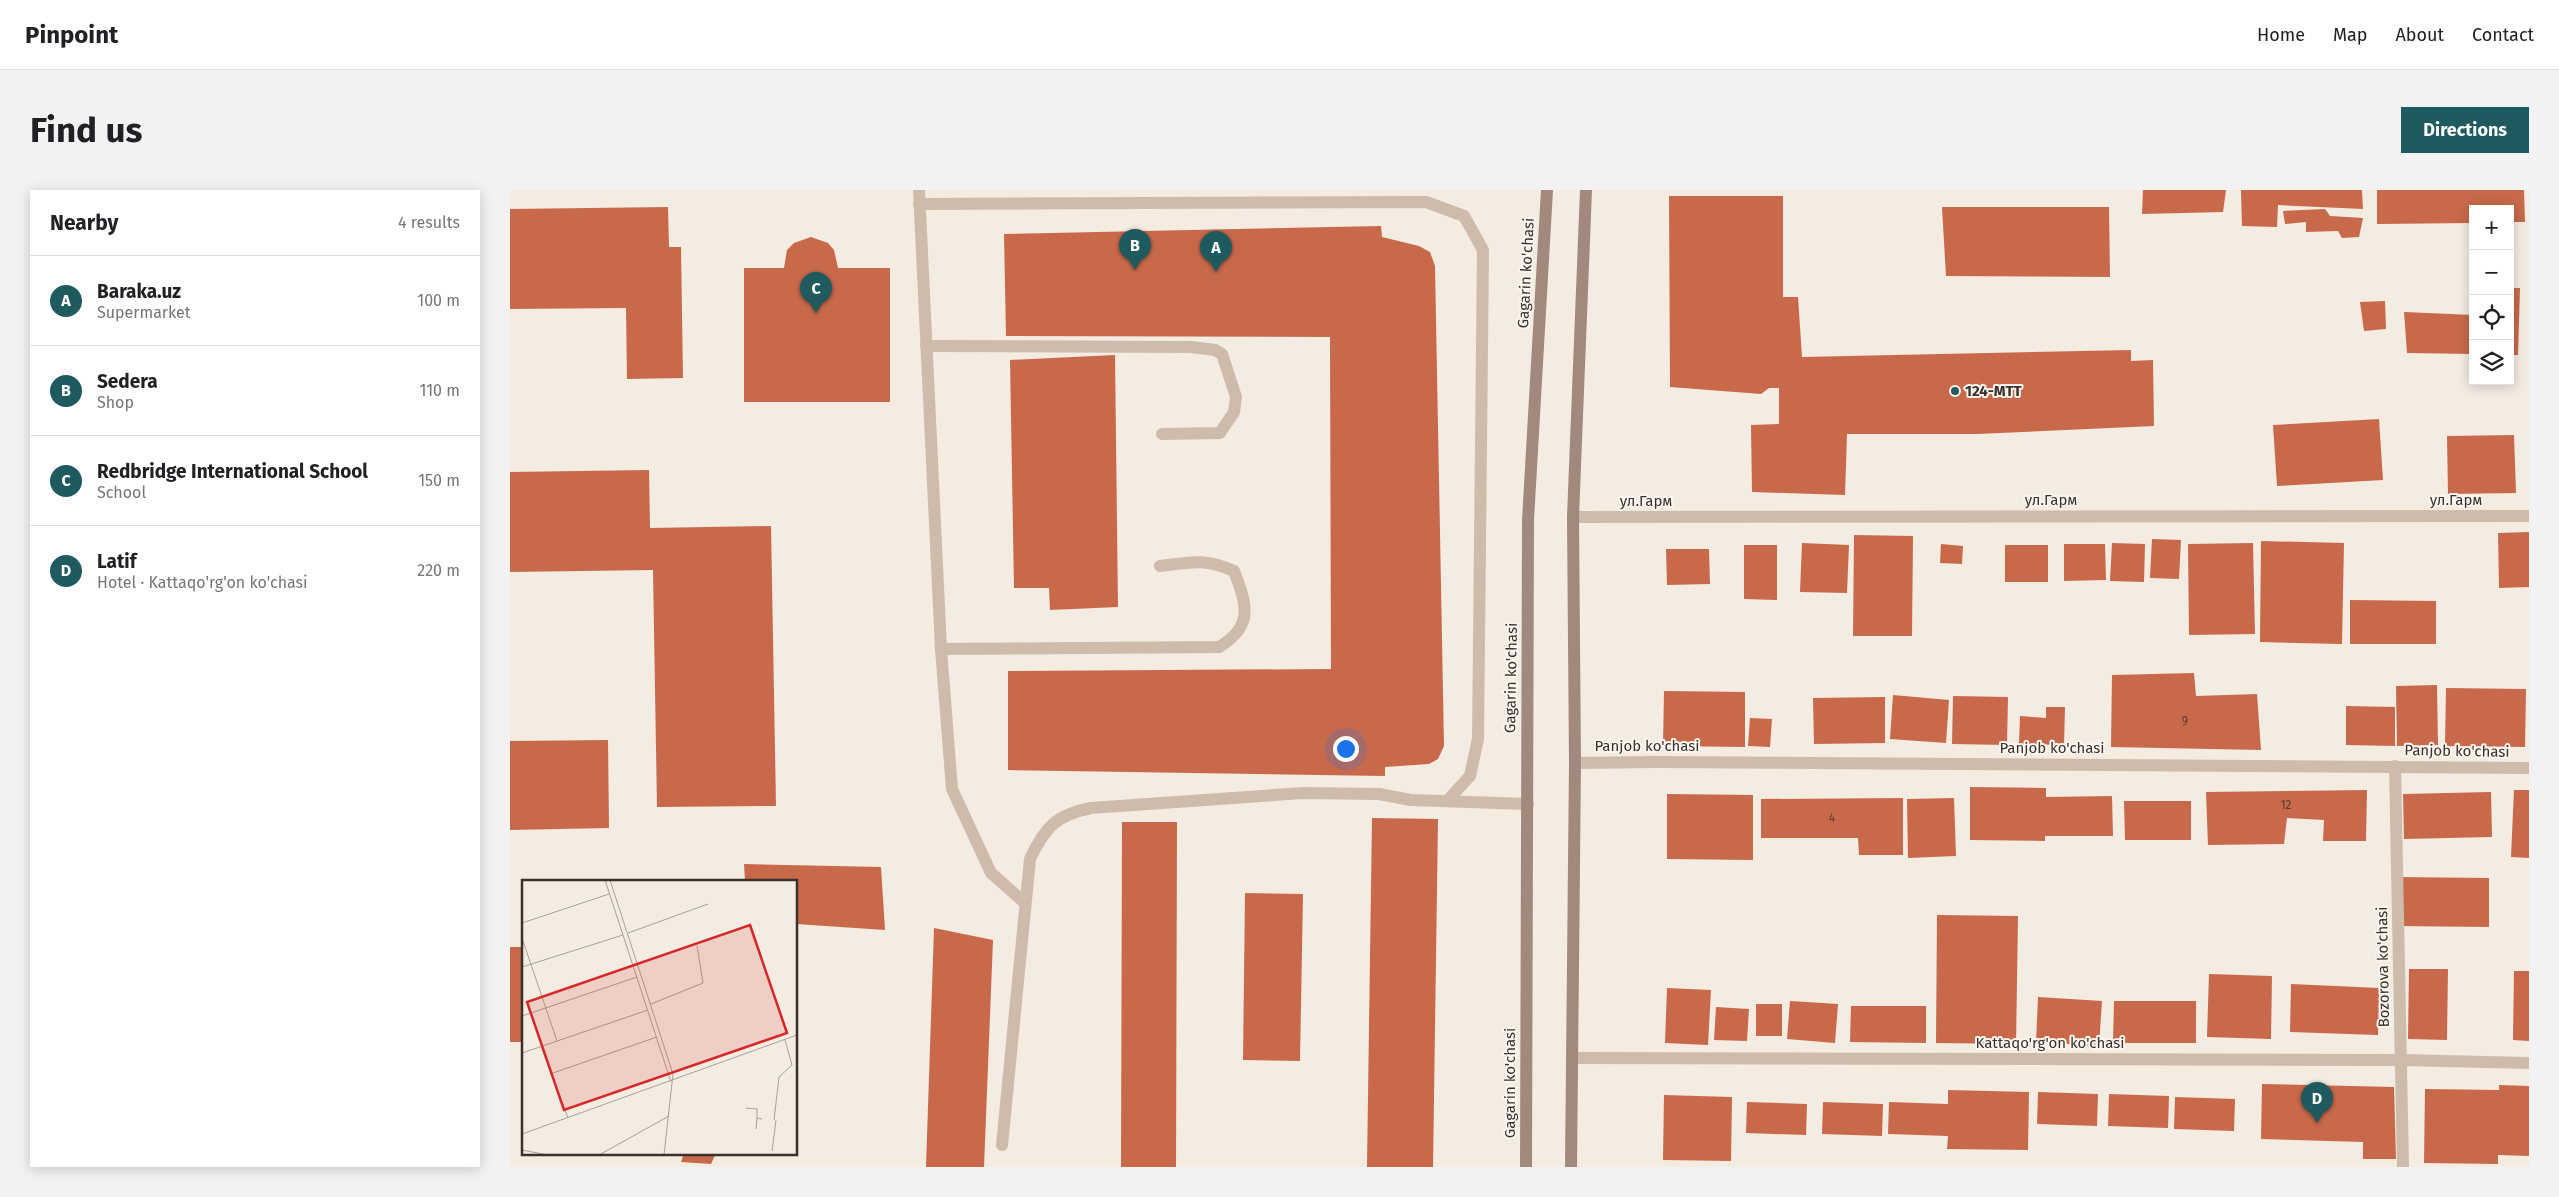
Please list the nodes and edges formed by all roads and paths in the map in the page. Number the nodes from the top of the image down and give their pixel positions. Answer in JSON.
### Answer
{"nodes":[{"id":1,"x":919,"y":190,"type":"edge"},
{"id":2,"x":1547,"y":190,"type":"edge"},
{"id":3,"x":1586,"y":190,"type":"edge"},
{"id":4,"x":919,"y":204,"type":"junction"},
{"id":5,"x":926,"y":346,"type":"junction"},
{"id":6,"x":1162,"y":434,"type":"dead end"},
{"id":7,"x":2529,"y":516,"type":"edge"},
{"id":8,"x":1573,"y":517,"type":"junction"},
{"id":9,"x":1160,"y":566,"type":"dead end"},
{"id":10,"x":941,"y":649,"type":"junction"},
{"id":11,"x":1575,"y":763,"type":"junction"},
{"id":12,"x":2395,"y":766,"type":"junction"},
{"id":13,"x":2529,"y":768,"type":"edge"},
{"id":14,"x":1448,"y":800,"type":"junction"},
{"id":15,"x":1528,"y":804,"type":"junction"},
{"id":16,"x":1025,"y":903,"type":"junction"},
{"id":17,"x":1572,"y":1058,"type":"junction"},
{"id":18,"x":2400,"y":1060,"type":"junction"},
{"id":19,"x":2529,"y":1063,"type":"edge"},
{"id":20,"x":1002,"y":1145,"type":"dead end"},
{"id":21,"x":1526,"y":1167,"type":"edge"},
{"id":22,"x":1571,"y":1167,"type":"edge"},
{"id":23,"x":2404,"y":1167,"type":"edge"}],
"edges":[{"from":1,"to":4,"type":"street"},
{"from":2,"to":15,"type":"main road","name":"Gagarin ko'chasi"},
{"from":3,"to":8,"type":"main road"},
{"from":4,"to":5,"type":"street"},
{"from":4,"to":14,"type":"street"},
{"from":5,"to":6,"type":"street"},
{"from":5,"to":10,"type":"street"},
{"from":7,"to":8,"type":"street","name":"ул.Гарм"},
{"from":8,"to":11,"type":"main road"},
{"from":9,"to":10,"type":"street"},
{"from":10,"to":16,"type":"street"},
{"from":11,"to":12,"type":"street","name":"Panjob ko'chasi"},
{"from":11,"to":17,"type":"main road"},
{"from":12,"to":13,"type":"street","name":"Panjob ko'chasi"},
{"from":12,"to":18,"type":"street","name":"Bozorova ko'chasi"},
{"from":14,"to":15,"type":"street"},
{"from":14,"to":16,"type":"street"},
{"from":15,"to":21,"type":"main road","name":"Gagarin ko'chasi"},
{"from":16,"to":20,"type":"street"},
{"from":17,"to":18,"type":"street","name":"Kattaqo'rg'on ko'chasi"},
{"from":17,"to":22,"type":"main road"},
{"from":18,"to":19,"type":"street","name":"Kattaqo'rg'on ko'chasi"},
{"from":18,"to":23,"type":"street","name":"Bozorova ko'chasi"}]}
